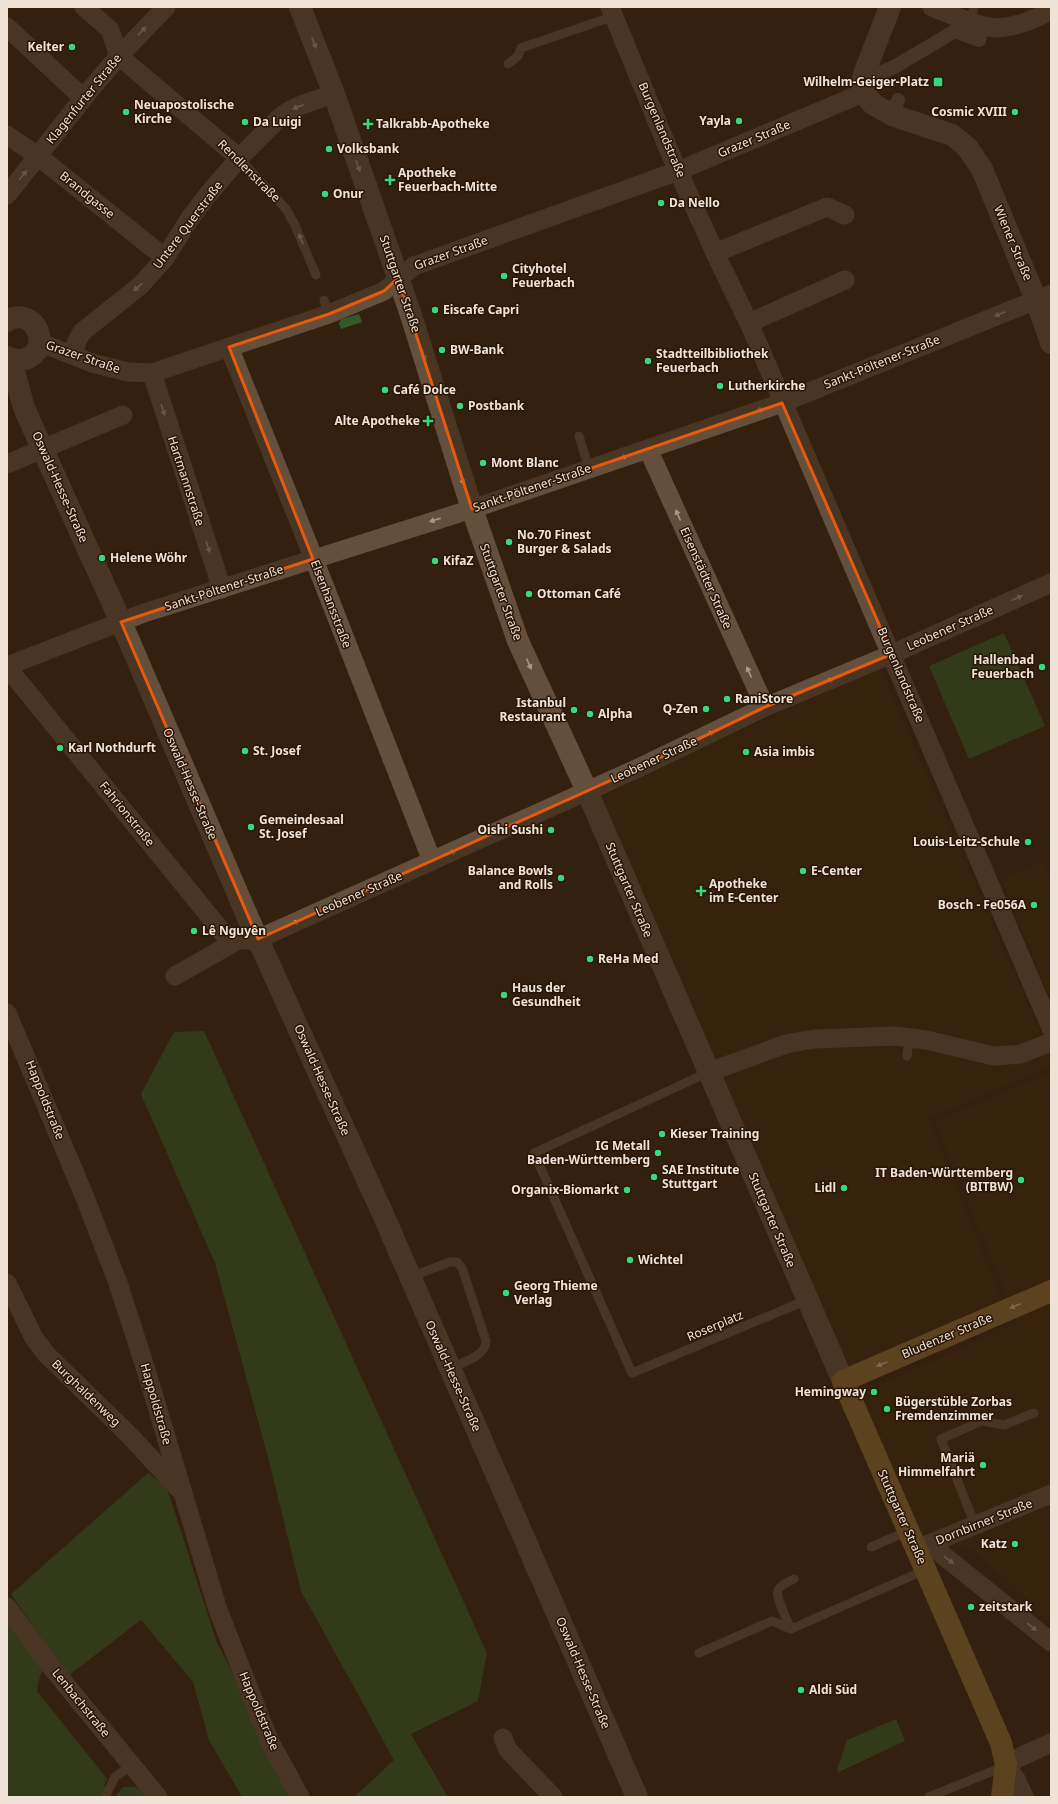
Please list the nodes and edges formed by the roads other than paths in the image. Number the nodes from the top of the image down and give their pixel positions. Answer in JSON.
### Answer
{"nodes":[{"id":1,"x":84,"y":7,"type":"edge"},
{"id":2,"x":166,"y":7,"type":"edge"},
{"id":3,"x":300,"y":7,"type":"edge"},
{"id":4,"x":890,"y":7,"type":"edge"},
{"id":5,"x":932,"y":7,"type":"edge"},
{"id":6,"x":612,"y":11,"type":"edge"},
{"id":7,"x":1051,"y":11,"type":"edge"},
{"id":8,"x":975,"y":21,"type":"edge"},
{"id":9,"x":7,"y":27,"type":"edge"},
{"id":10,"x":119,"y":56,"type":"junction"},
{"id":11,"x":508,"y":64,"type":"dead end"},
{"id":12,"x":866,"y":69,"type":"junction"},
{"id":13,"x":863,"y":93,"type":"junction"},
{"id":14,"x":334,"y":94,"type":"junction"},
{"id":15,"x":83,"y":98,"type":"junction"},
{"id":16,"x":7,"y":135,"type":"edge"},
{"id":17,"x":38,"y":156,"type":"junction"},
{"id":18,"x":239,"y":158,"type":"junction"},
{"id":19,"x":678,"y":171,"type":"junction"},
{"id":20,"x":7,"y":195,"type":"edge"},
{"id":21,"x":844,"y":215,"type":"dead end"},
{"id":22,"x":715,"y":253,"type":"junction"},
{"id":23,"x":165,"y":258,"type":"junction"},
{"id":24,"x":316,"y":276,"type":"dead end"},
{"id":25,"x":398,"y":278,"type":"junction"},
{"id":26,"x":845,"y":280,"type":"dead end"},
{"id":27,"x":1044,"y":297,"type":"edge"},
{"id":28,"x":1051,"y":316,"type":"edge"},
{"id":29,"x":7,"y":321,"type":"edge"},
{"id":30,"x":749,"y":323,"type":"junction"},
{"id":31,"x":39,"y":342,"type":"junction"},
{"id":32,"x":1051,"y":343,"type":"edge"},
{"id":33,"x":229,"y":347,"type":"junction"},
{"id":34,"x":72,"y":355,"type":"junction"},
{"id":35,"x":12,"y":359,"type":"edge"},
{"id":36,"x":152,"y":372,"type":"junction"},
{"id":37,"x":782,"y":402,"type":"junction"},
{"id":38,"x":123,"y":415,"type":"dead end"},
{"id":39,"x":578,"y":436,"type":"dead end"},
{"id":40,"x":43,"y":448,"type":"junction"},
{"id":41,"x":648,"y":449,"type":"junction"},
{"id":42,"x":7,"y":464,"type":"edge"},
{"id":43,"x":589,"y":469,"type":"junction"},
{"id":44,"x":472,"y":509,"type":"junction"},
{"id":45,"x":314,"y":559,"type":"junction"},
{"id":46,"x":1051,"y":583,"type":"edge"},
{"id":47,"x":222,"y":589,"type":"junction"},
{"id":48,"x":121,"y":622,"type":"junction"},
{"id":49,"x":892,"y":654,"type":"junction"},
{"id":50,"x":7,"y":667,"type":"edge"},
{"id":51,"x":765,"y":707,"type":"junction"},
{"id":52,"x":587,"y":791,"type":"junction"},
{"id":53,"x":432,"y":861,"type":"junction"},
{"id":54,"x":248,"y":940,"type":"junction"},
{"id":55,"x":175,"y":976,"type":"dead end"},
{"id":56,"x":7,"y":1013,"type":"edge"},
{"id":57,"x":1051,"y":1028,"type":"edge"},
{"id":58,"x":909,"y":1038,"type":"junction"},
{"id":59,"x":1051,"y":1042,"type":"edge"},
{"id":60,"x":907,"y":1056,"type":"dead end"},
{"id":61,"x":709,"y":1072,"type":"junction"},
{"id":62,"x":410,"y":1277,"type":"junction"},
{"id":63,"x":7,"y":1282,"type":"edge"},
{"id":64,"x":1051,"y":1291,"type":"edge"},
{"id":65,"x":807,"y":1300,"type":"junction"},
{"id":66,"x":450,"y":1368,"type":"junction"},
{"id":67,"x":843,"y":1381,"type":"junction"},
{"id":68,"x":1034,"y":1412,"type":"dead end"},
{"id":69,"x":181,"y":1492,"type":"junction"},
{"id":70,"x":1051,"y":1494,"type":"edge"},
{"id":71,"x":976,"y":1525,"type":"junction"},
{"id":72,"x":918,"y":1541,"type":"junction"},
{"id":73,"x":871,"y":1547,"type":"dead end"},
{"id":74,"x":925,"y":1570,"type":"junction"},
{"id":75,"x":794,"y":1579,"type":"dead end"},
{"id":76,"x":7,"y":1607,"type":"edge"},
{"id":77,"x":791,"y":1630,"type":"junction"},
{"id":78,"x":1051,"y":1642,"type":"edge"},
{"id":79,"x":699,"y":1653,"type":"dead end"},
{"id":80,"x":503,"y":1738,"type":"dead end"},
{"id":81,"x":1051,"y":1743,"type":"edge"},
{"id":82,"x":132,"y":1765,"type":"junction"},
{"id":83,"x":1006,"y":1765,"type":"junction"},
{"id":84,"x":105,"y":1797,"type":"edge"},
{"id":85,"x":158,"y":1797,"type":"edge"},
{"id":86,"x":300,"y":1797,"type":"edge"},
{"id":87,"x":553,"y":1797,"type":"edge"},
{"id":88,"x":637,"y":1797,"type":"edge"},
{"id":89,"x":929,"y":1797,"type":"edge"},
{"id":90,"x":1002,"y":1797,"type":"edge"},
{"id":91,"x":1024,"y":1797,"type":"edge"}],
"edges":[{"from":1,"to":10,"type":"street"},
{"from":10,"to":2,"type":"street","name":"Klagenfurter Straße","one_way":true},
{"from":3,"to":14,"type":"street","name":"Stuttgarter Straße","one_way":true},
{"from":4,"to":12,"type":"street"},
{"from":5,"to":8,"type":"street"},
{"from":6,"to":11,"type":"lane"},
{"from":6,"to":19,"type":"street","name":"Burgenlandstraße"},
{"from":7,"to":8,"type":"street"},
{"from":8,"to":12,"type":"street"},
{"from":9,"to":15,"type":"street"},
{"from":10,"to":15,"type":"street","name":"Klagenfurter Straße"},
{"from":10,"to":18,"type":"street","name":"Rendlenstraße"},
{"from":12,"to":13,"type":"street"},
{"from":13,"to":19,"type":"street","name":"Grazer Straße"},
{"from":13,"to":27,"type":"street","name":"Wiener Straße"},
{"from":14,"to":18,"type":"street","name":"Untere Querstraße","one_way":true},
{"from":14,"to":25,"type":"street","name":"Stuttgarter Straße","one_way":true},
{"from":15,"to":17,"type":"street","name":"Klagenfurter Straße"},
{"from":16,"to":17,"type":"street","name":"Brandgasse"},
{"from":20,"to":17,"type":"street","name":"Klagenfurter Straße","one_way":true},
{"from":17,"to":23,"type":"street","name":"Brandgasse"},
{"from":18,"to":23,"type":"street","name":"Untere Querstraße"},
{"from":24,"to":18,"type":"lane","name":"Rendlenstraße","one_way":true},
{"from":19,"to":22,"type":"street","name":"Burgenlandstraße"},
{"from":19,"to":25,"type":"street","name":"Grazer Straße"},
{"from":21,"to":22,"type":"street"},
{"from":22,"to":30,"type":"street","name":"Burgenlandstraße"},
{"from":23,"to":34,"type":"street","name":"Untere Querstraße","one_way":true},
{"from":25,"to":33,"type":"street","name":"Grazer Straße"},
{"from":25,"to":44,"type":"street","name":"Stuttgarter Straße","one_way":true},
{"from":26,"to":30,"type":"street"},
{"from":27,"to":28,"type":"street"},
{"from":27,"to":32,"type":"street","name":"Wiener Straße"},
{"from":27,"to":37,"type":"street","name":"Sankt-Pöltener-Straße","one_way":true},
{"from":29,"to":31,"type":"street"},
{"from":30,"to":37,"type":"street","name":"Burgenlandstraße"},
{"from":31,"to":34,"type":"street","name":"Grazer Straße"},
{"from":31,"to":35,"type":"street","name":"Oswald-Hesse-Straße"},
{"from":33,"to":36,"type":"street","name":"Grazer Straße"},
{"from":33,"to":45,"type":"street","name":"Elsenhansstraße"},
{"from":34,"to":36,"type":"street","name":"Grazer Straße"},
{"from":35,"to":40,"type":"street","name":"Oswald-Hesse-Straße"},
{"from":36,"to":47,"type":"street","name":"Hartmannstraße","one_way":true},
{"from":37,"to":41,"type":"street","name":"Sankt-Pöltener-Straße","one_way":true},
{"from":37,"to":49,"type":"street","name":"Burgenlandstraße"},
{"from":38,"to":40,"type":"street"},
{"from":39,"to":43,"type":"lane"},
{"from":40,"to":42,"type":"street"},
{"from":40,"to":48,"type":"street","name":"Oswald-Hesse-Straße"},
{"from":41,"to":43,"type":"street","name":"Sankt-Pöltener-Straße","one_way":true},
{"from":51,"to":41,"type":"street","name":"Eisenstädter Straße","one_way":true},
{"from":43,"to":44,"type":"street","name":"Sankt-Pöltener-Straße"},
{"from":44,"to":45,"type":"street","name":"Sankt-Pöltener-Straße","one_way":true},
{"from":44,"to":52,"type":"street","name":"Stuttgarter Straße","one_way":true},
{"from":45,"to":47,"type":"street","name":"Sankt-Pöltener-Straße"},
{"from":45,"to":53,"type":"street","name":"Elsenhansstraße"},
{"from":49,"to":46,"type":"street","name":"Leobener Straße","one_way":true},
{"from":47,"to":48,"type":"street","name":"Sankt-Pöltener-Straße"},
{"from":48,"to":50,"type":"street","name":"Sankt-Pöltener-Straße"},
{"from":48,"to":54,"type":"street","name":"Oswald-Hesse-Straße"},
{"from":51,"to":49,"type":"street","name":"Leobener Straße","one_way":true},
{"from":49,"to":57,"type":"street","name":"Burgenlandstraße"},
{"from":50,"to":54,"type":"street","name":"Fahrionstraße"},
{"from":52,"to":51,"type":"street","name":"Leobener Straße","one_way":true},
{"from":53,"to":52,"type":"street","name":"Leobener Straße","one_way":true},
{"from":52,"to":61,"type":"street","name":"Stuttgarter Straße"},
{"from":54,"to":53,"type":"street","name":"Leobener Straße","one_way":true},
{"from":54,"to":55,"type":"street","name":"Leobener Straße"},
{"from":54,"to":62,"type":"street","name":"Oswald-Hesse-Straße"},
{"from":56,"to":69,"type":"street","name":"Happoldstraße"},
{"from":58,"to":59,"type":"street"},
{"from":58,"to":60,"type":"lane"},
{"from":58,"to":61,"type":"street"},
{"from":61,"to":65,"type":"street","name":"Stuttgarter Straße"},
{"from":61,"to":65,"type":"lane","name":"Roserplatz"},
{"from":62,"to":66,"type":"street","name":"Oswald-Hesse-Straße"},
{"from":62,"to":66,"type":"lane"},
{"from":63,"to":69,"type":"street","name":"Burghaldenweg"},
{"from":64,"to":67,"type":"main road","name":"Bludenzer Straße","one_way":true},
{"from":65,"to":67,"type":"street","name":"Stuttgarter Straße"},
{"from":66,"to":88,"type":"street","name":"Oswald-Hesse-Straße"},
{"from":67,"to":72,"type":"main road","name":"Stuttgarter Straße"},
{"from":68,"to":71,"type":"lane"},
{"from":69,"to":86,"type":"street","name":"Happoldstraße"},
{"from":70,"to":71,"type":"street","name":"Dornbirner Straße"},
{"from":71,"to":72,"type":"street","name":"Dornbirner Straße"},
{"from":72,"to":73,"type":"lane"},
{"from":72,"to":74,"type":"main road","name":"Stuttgarter Straße"},
{"from":72,"to":78,"type":"street","one_way":true},
{"from":74,"to":77,"type":"lane"},
{"from":74,"to":83,"type":"main road","name":"Stuttgarter Straße"},
{"from":75,"to":77,"type":"lane"},
{"from":76,"to":82,"type":"street","name":"Lenbachstraße"},
{"from":77,"to":79,"type":"lane"},
{"from":80,"to":87,"type":"street"},
{"from":81,"to":83,"type":"street"},
{"from":82,"to":84,"type":"lane"},
{"from":82,"to":85,"type":"street","name":"Lenbachstraße"},
{"from":83,"to":89,"type":"lane"},
{"from":83,"to":90,"type":"main road"},
{"from":83,"to":91,"type":"street","name":"Stuttgarter Straße"}]}
